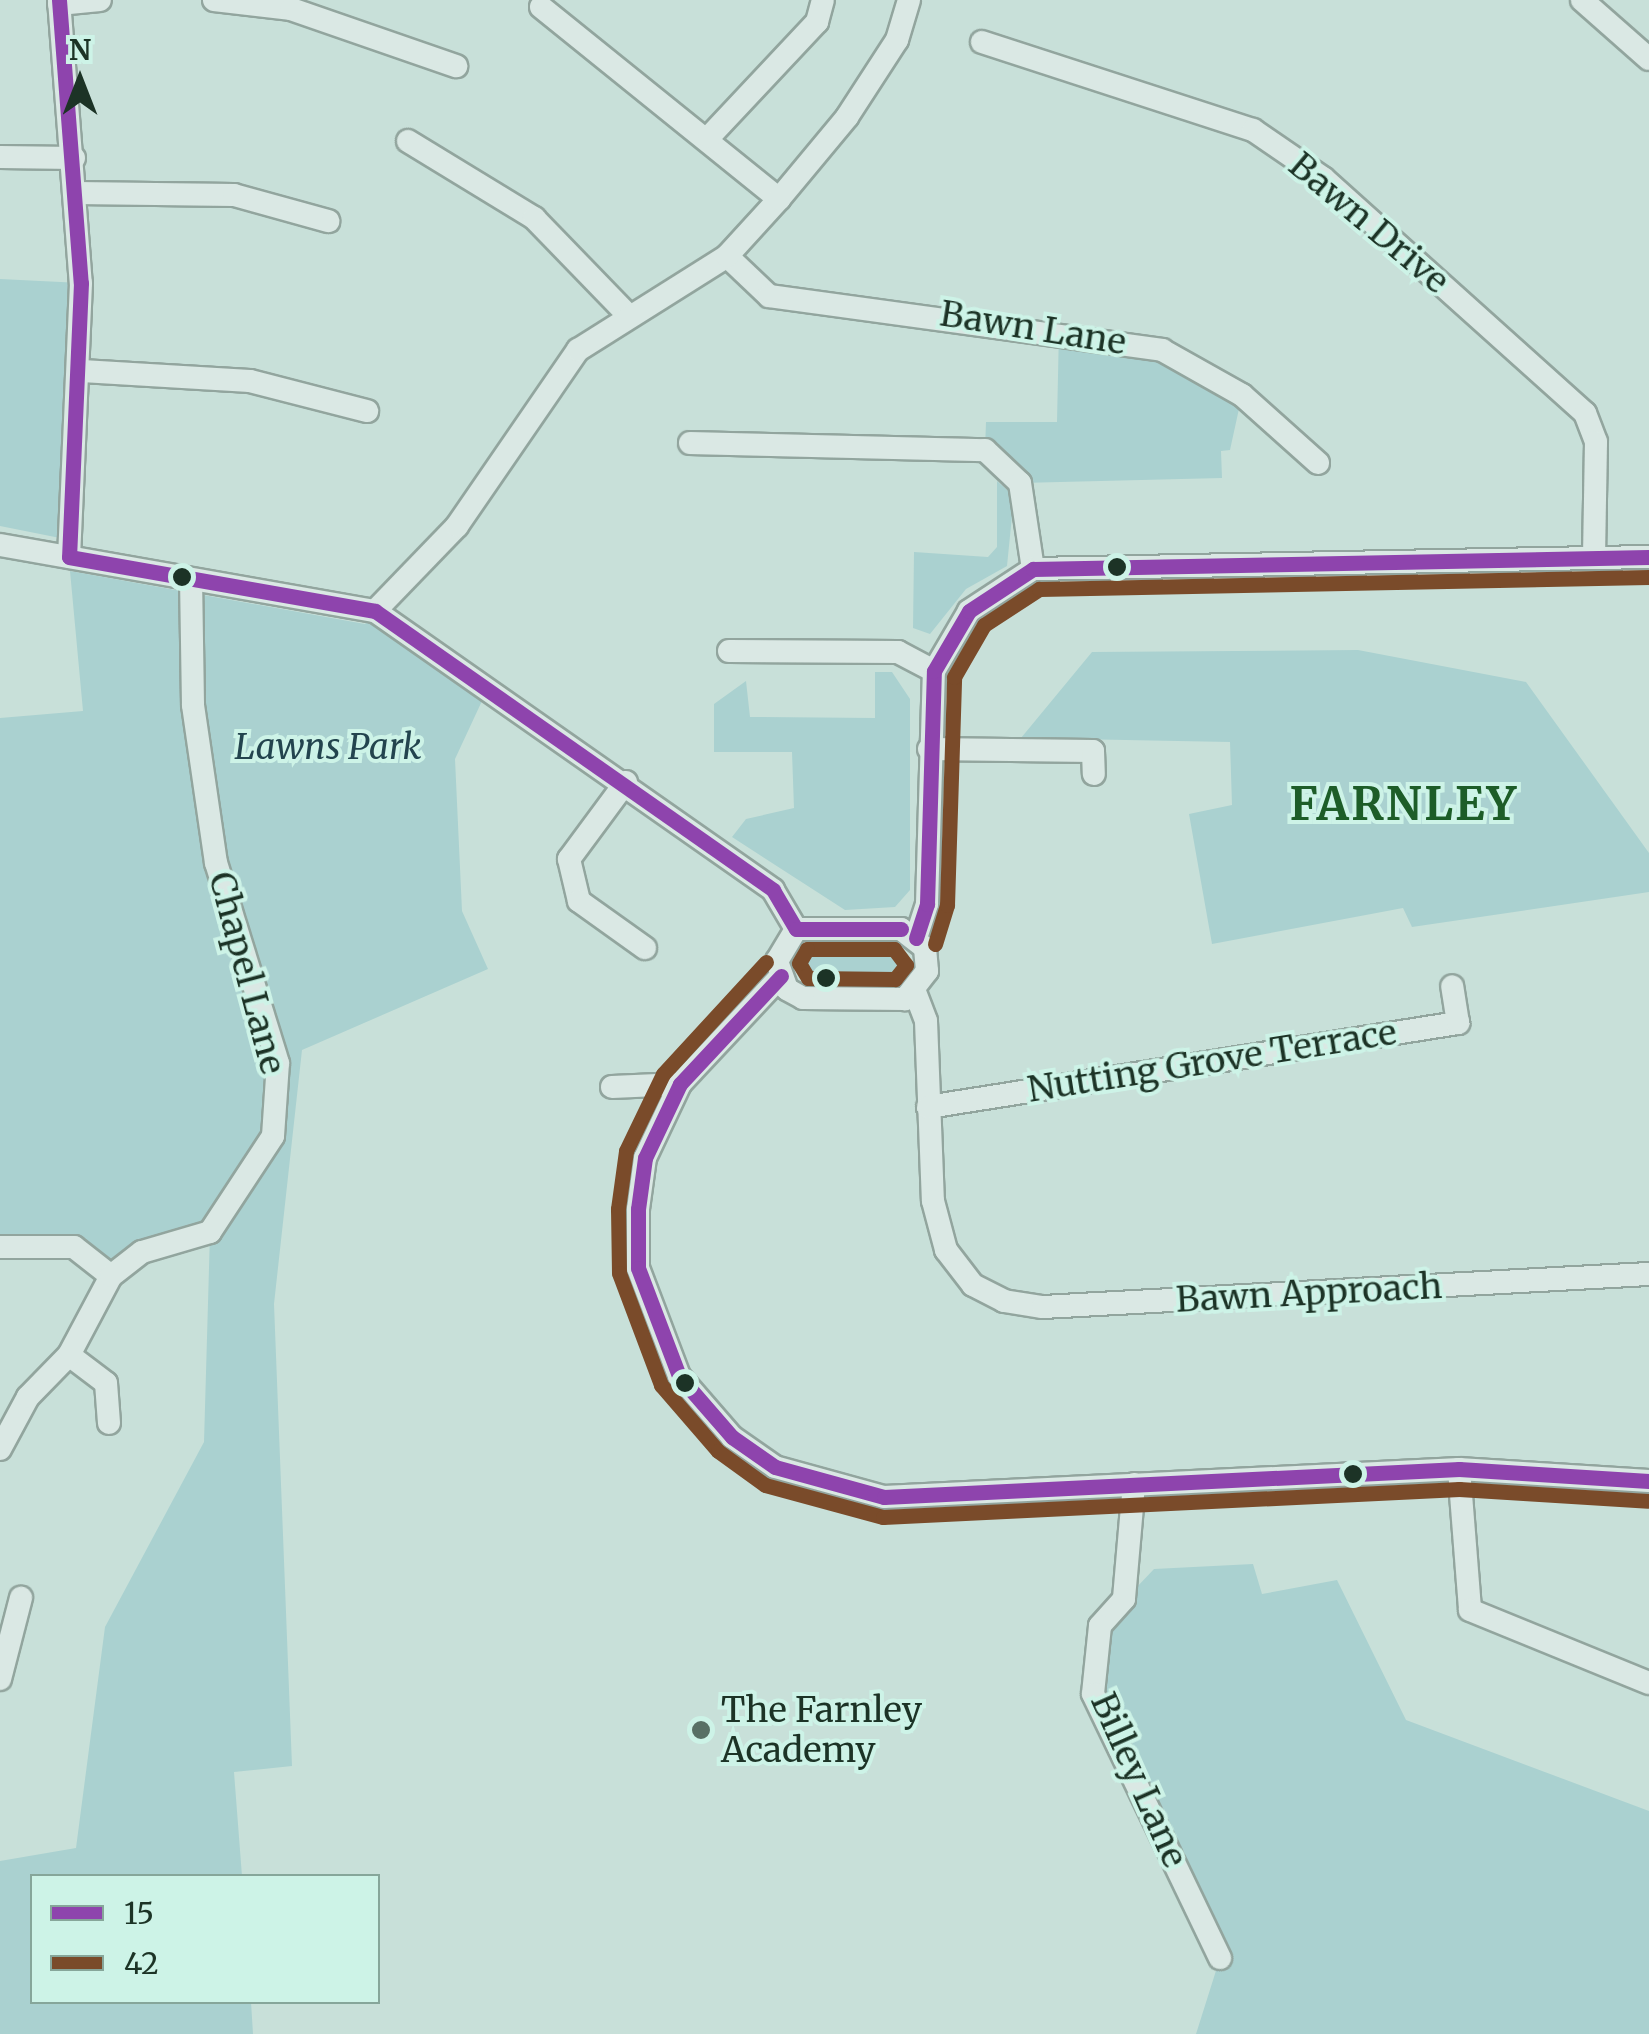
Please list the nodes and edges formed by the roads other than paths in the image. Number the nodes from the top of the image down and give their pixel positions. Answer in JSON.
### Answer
{"nodes":[{"id":1,"x":100,"y":0,"type":"edge"},
{"id":2,"x":214,"y":0,"type":"edge"},
{"id":3,"x":824,"y":0,"type":"edge"},
{"id":4,"x":908,"y":0,"type":"edge"},
{"id":5,"x":1582,"y":0,"type":"edge"},
{"id":6,"x":59,"y":2,"type":"edge"},
{"id":7,"x":541,"y":7,"type":"dead end"},
{"id":8,"x":982,"y":42,"type":"dead end"},
{"id":9,"x":1649,"y":59,"type":"edge"},
{"id":10,"x":456,"y":66,"type":"dead end"},
{"id":11,"x":709,"y":137,"type":"junction"},
{"id":12,"x":408,"y":142,"type":"dead end"},
{"id":13,"x":0,"y":156,"type":"edge"},
{"id":14,"x":74,"y":158,"type":"junction"},
{"id":15,"x":76,"y":193,"type":"junction"},
{"id":16,"x":778,"y":199,"type":"junction"},
{"id":17,"x":328,"y":221,"type":"dead end"},
{"id":18,"x":727,"y":256,"type":"junction"},
{"id":19,"x":629,"y":316,"type":"junction"},
{"id":20,"x":82,"y":371,"type":"junction"},
{"id":21,"x":366,"y":410,"type":"dead end"},
{"id":22,"x":690,"y":444,"type":"dead end"},
{"id":23,"x":1318,"y":463,"type":"dead end"},
{"id":24,"x":0,"y":545,"type":"edge"},
{"id":25,"x":1594,"y":557,"type":"junction"},
{"id":26,"x":1649,"y":557,"type":"edge"},
{"id":27,"x":69,"y":558,"type":"junction"},
{"id":28,"x":1033,"y":568,"type":"junction"},
{"id":29,"x":191,"y":584,"type":"junction"},
{"id":30,"x":375,"y":611,"type":"junction"},
{"id":31,"x":728,"y":650,"type":"dead end"},
{"id":32,"x":934,"y":671,"type":"junction"},
{"id":33,"x":929,"y":749,"type":"junction"},
{"id":34,"x":1094,"y":774,"type":"dead end"},
{"id":35,"x":626,"y":782,"type":"junction"},
{"id":36,"x":796,"y":929,"type":"junction"},
{"id":37,"x":916,"y":938,"type":"junction"},
{"id":38,"x":645,"y":948,"type":"dead end"},
{"id":39,"x":781,"y":976,"type":"junction"},
{"id":40,"x":1452,"y":986,"type":"dead end"},
{"id":41,"x":915,"y":992,"type":"junction"},
{"id":42,"x":680,"y":1084,"type":"junction"},
{"id":43,"x":612,"y":1087,"type":"dead end"},
{"id":44,"x":928,"y":1107,"type":"junction"},
{"id":45,"x":0,"y":1247,"type":"edge"},
{"id":46,"x":1649,"y":1274,"type":"edge"},
{"id":47,"x":112,"y":1276,"type":"junction"},
{"id":48,"x":69,"y":1355,"type":"junction"},
{"id":49,"x":109,"y":1423,"type":"dead end"},
{"id":50,"x":0,"y":1448,"type":"edge"},
{"id":51,"x":1459,"y":1469,"type":"junction"},
{"id":52,"x":1649,"y":1481,"type":"edge"},
{"id":53,"x":1134,"y":1484,"type":"junction"},
{"id":54,"x":20,"y":1598,"type":"dead end"},
{"id":55,"x":0,"y":1678,"type":"edge"},
{"id":56,"x":1649,"y":1683,"type":"edge"},
{"id":57,"x":1220,"y":1958,"type":"dead end"}],
"edges":[{"from":1,"to":6,"type":"street"},
{"from":2,"to":10,"type":"street"},
{"from":3,"to":11,"type":"street"},
{"from":4,"to":16,"type":"street"},
{"from":5,"to":9,"type":"street"},
{"from":6,"to":14,"type":"street"},
{"from":7,"to":11,"type":"street"},
{"from":8,"to":25,"type":"street","name":"Bawn Drive"},
{"from":11,"to":16,"type":"street"},
{"from":12,"to":19,"type":"street"},
{"from":13,"to":14,"type":"street"},
{"from":14,"to":15,"type":"street"},
{"from":15,"to":17,"type":"street"},
{"from":15,"to":20,"type":"street"},
{"from":16,"to":18,"type":"street"},
{"from":18,"to":19,"type":"street"},
{"from":18,"to":23,"type":"street","name":"Bawn Lane"},
{"from":19,"to":30,"type":"street"},
{"from":20,"to":21,"type":"street"},
{"from":20,"to":27,"type":"street"},
{"from":22,"to":28,"type":"street"},
{"from":24,"to":27,"type":"street"},
{"from":25,"to":26,"type":"street"},
{"from":25,"to":28,"type":"street"},
{"from":27,"to":29,"type":"street"},
{"from":28,"to":32,"type":"street"},
{"from":29,"to":30,"type":"street"},
{"from":29,"to":47,"type":"street","name":"Chapel Lane"},
{"from":30,"to":35,"type":"street"},
{"from":31,"to":32,"type":"street"},
{"from":32,"to":33,"type":"street"},
{"from":33,"to":34,"type":"street"},
{"from":33,"to":37,"type":"street"},
{"from":35,"to":36,"type":"street"},
{"from":35,"to":38,"type":"street"},
{"from":36,"to":37,"type":"street"},
{"from":36,"to":39,"type":"street"},
{"from":37,"to":41,"type":"street"},
{"from":39,"to":41,"type":"street"},
{"from":39,"to":42,"type":"street"},
{"from":40,"to":44,"type":"street","name":"Nutting Grove Terrace"},
{"from":41,"to":44,"type":"street"},
{"from":42,"to":43,"type":"street"},
{"from":42,"to":53,"type":"street"},
{"from":44,"to":46,"type":"street","name":"Bawn Approach"},
{"from":45,"to":47,"type":"street"},
{"from":47,"to":48,"type":"street"},
{"from":48,"to":49,"type":"street"},
{"from":48,"to":50,"type":"street"},
{"from":51,"to":52,"type":"street"},
{"from":51,"to":53,"type":"street"},
{"from":51,"to":56,"type":"street"},
{"from":53,"to":57,"type":"street","name":"Billey Lane"},
{"from":54,"to":55,"type":"street"}]}
